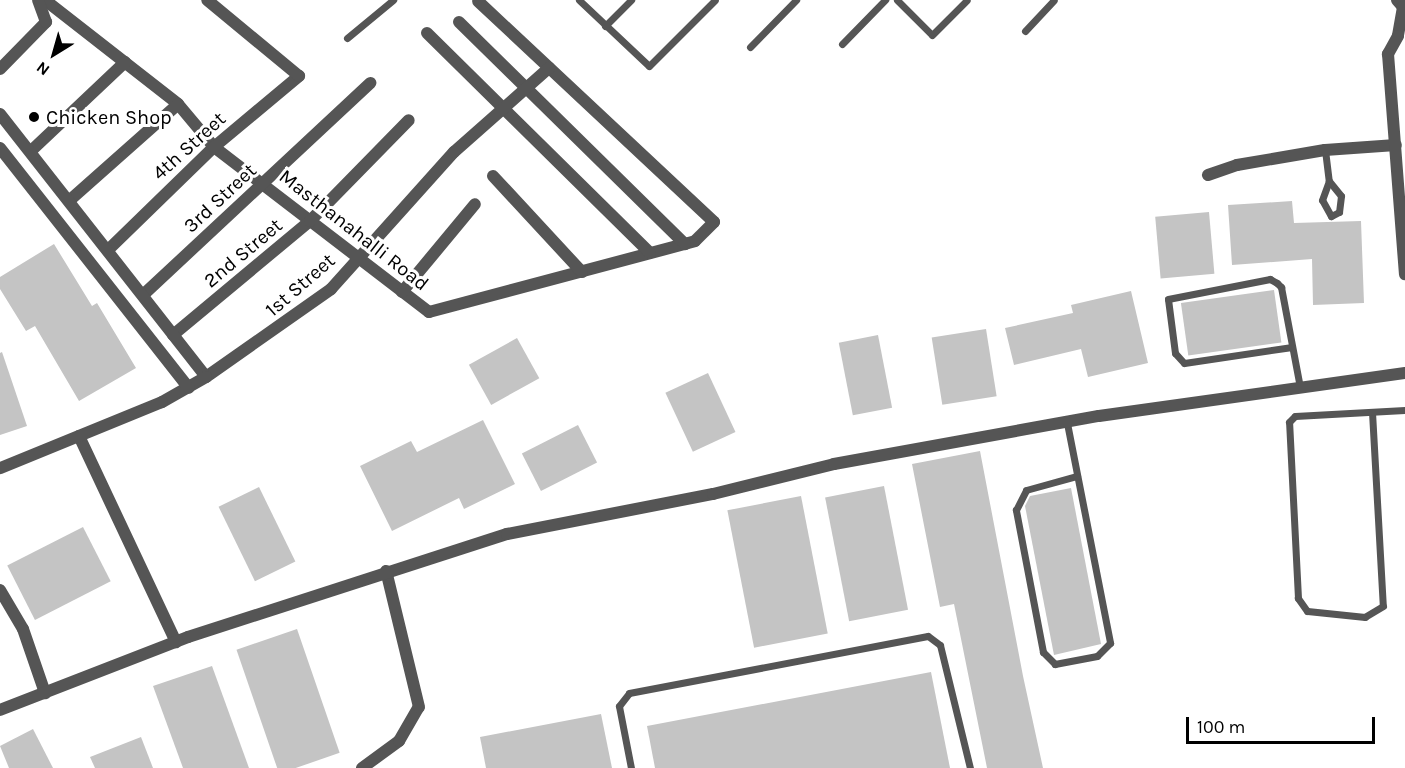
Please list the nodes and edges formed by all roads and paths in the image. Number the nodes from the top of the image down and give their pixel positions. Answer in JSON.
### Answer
{"nodes":[{"id":1,"x":39,"y":0,"type":"edge"},
{"id":2,"x":45,"y":0,"type":"edge"},
{"id":3,"x":207,"y":0,"type":"edge"},
{"id":4,"x":393,"y":0,"type":"edge"},
{"id":5,"x":579,"y":0,"type":"edge"},
{"id":6,"x":631,"y":0,"type":"edge"},
{"id":7,"x":715,"y":0,"type":"edge"},
{"id":8,"x":796,"y":0,"type":"edge"},
{"id":9,"x":885,"y":0,"type":"edge"},
{"id":10,"x":897,"y":0,"type":"edge"},
{"id":11,"x":967,"y":0,"type":"edge"},
{"id":12,"x":1054,"y":0,"type":"edge"},
{"id":13,"x":1397,"y":0,"type":"edge"},
{"id":14,"x":478,"y":2,"type":"dead end"},
{"id":15,"x":459,"y":22,"type":"dead end"},
{"id":16,"x":605,"y":26,"type":"junction"},
{"id":17,"x":1025,"y":31,"type":"dead end"},
{"id":18,"x":427,"y":33,"type":"dead end"},
{"id":19,"x":347,"y":38,"type":"dead end"},
{"id":20,"x":842,"y":44,"type":"dead end"},
{"id":21,"x":1399,"y":44,"type":"edge"},
{"id":22,"x":750,"y":47,"type":"dead end"},
{"id":23,"x":125,"y":62,"type":"junction"},
{"id":24,"x":549,"y":68,"type":"junction"},
{"id":25,"x":0,"y":69,"type":"edge"},
{"id":26,"x":370,"y":83,"type":"dead end"},
{"id":27,"x":526,"y":89,"type":"junction"},
{"id":28,"x":178,"y":104,"type":"junction"},
{"id":29,"x":503,"y":110,"type":"junction"},
{"id":30,"x":0,"y":114,"type":"edge"},
{"id":31,"x":1400,"y":119,"type":"edge"},
{"id":32,"x":410,"y":120,"type":"dead end"},
{"id":33,"x":1396,"y":145,"type":"junction"},
{"id":34,"x":214,"y":147,"type":"junction"},
{"id":35,"x":0,"y":148,"type":"edge"},
{"id":36,"x":32,"y":150,"type":"junction"},
{"id":37,"x":1325,"y":150,"type":"junction"},
{"id":38,"x":492,"y":176,"type":"dead end"},
{"id":39,"x":1208,"y":176,"type":"dead end"},
{"id":40,"x":1329,"y":181,"type":"junction"},
{"id":41,"x":263,"y":184,"type":"junction"},
{"id":42,"x":70,"y":200,"type":"junction"},
{"id":43,"x":474,"y":204,"type":"dead end"},
{"id":44,"x":310,"y":221,"type":"junction"},
{"id":45,"x":690,"y":243,"type":"junction"},
{"id":46,"x":108,"y":250,"type":"junction"},
{"id":47,"x":650,"y":254,"type":"junction"},
{"id":48,"x":359,"y":258,"type":"junction"},
{"id":49,"x":582,"y":272,"type":"junction"},
{"id":50,"x":1405,"y":274,"type":"edge"},
{"id":51,"x":402,"y":291,"type":"junction"},
{"id":52,"x":143,"y":295,"type":"junction"},
{"id":53,"x":173,"y":335,"type":"junction"},
{"id":54,"x":1292,"y":346,"type":"junction"},
{"id":55,"x":1405,"y":373,"type":"edge"},
{"id":56,"x":206,"y":377,"type":"junction"},
{"id":57,"x":189,"y":388,"type":"junction"},
{"id":58,"x":1300,"y":388,"type":"junction"},
{"id":59,"x":1405,"y":410,"type":"edge"},
{"id":60,"x":1372,"y":412,"type":"junction"},
{"id":61,"x":1067,"y":423,"type":"junction"},
{"id":62,"x":79,"y":436,"type":"junction"},
{"id":63,"x":0,"y":468,"type":"edge"},
{"id":64,"x":1077,"y":476,"type":"junction"},
{"id":65,"x":386,"y":571,"type":"junction"},
{"id":66,"x":0,"y":590,"type":"edge"},
{"id":67,"x":176,"y":642,"type":"junction"},
{"id":68,"x":45,"y":693,"type":"junction"},
{"id":69,"x":0,"y":710,"type":"edge"},
{"id":70,"x":362,"y":768,"type":"edge"},
{"id":71,"x":631,"y":768,"type":"edge"},
{"id":72,"x":970,"y":768,"type":"edge"}],
"edges":[{"from":1,"to":25,"type":"street"},
{"from":2,"to":23,"type":"street","name":"Masthanahalli Road"},
{"from":3,"to":34,"type":"street","name":"4th Street"},
{"from":4,"to":19,"type":"lane"},
{"from":5,"to":16,"type":"lane"},
{"from":6,"to":16,"type":"lane"},
{"from":7,"to":16,"type":"lane"},
{"from":8,"to":22,"type":"lane"},
{"from":9,"to":20,"type":"lane"},
{"from":10,"to":11,"type":"lane"},
{"from":12,"to":17,"type":"lane"},
{"from":13,"to":21,"type":"street"},
{"from":14,"to":24,"type":"street"},
{"from":15,"to":27,"type":"street"},
{"from":18,"to":29,"type":"street"},
{"from":21,"to":31,"type":"street"},
{"from":23,"to":28,"type":"street","name":"Masthanahalli Road"},
{"from":23,"to":36,"type":"street"},
{"from":24,"to":27,"type":"street","name":"1st Street"},
{"from":24,"to":45,"type":"street"},
{"from":26,"to":41,"type":"street","name":"3rd Street"},
{"from":27,"to":29,"type":"street","name":"1st Street"},
{"from":27,"to":45,"type":"street"},
{"from":28,"to":34,"type":"street","name":"Masthanahalli Road"},
{"from":28,"to":42,"type":"street"},
{"from":29,"to":47,"type":"street"},
{"from":29,"to":48,"type":"street","name":"1st Street"},
{"from":30,"to":36,"type":"street"},
{"from":31,"to":33,"type":"street"},
{"from":32,"to":44,"type":"street","name":"2nd Street"},
{"from":33,"to":37,"type":"street"},
{"from":33,"to":50,"type":"street"},
{"from":34,"to":41,"type":"street","name":"Masthanahalli Road"},
{"from":34,"to":46,"type":"street","name":"4th Street"},
{"from":35,"to":57,"type":"street"},
{"from":36,"to":42,"type":"street"},
{"from":37,"to":39,"type":"street"},
{"from":37,"to":40,"type":"lane"},
{"from":38,"to":49,"type":"street"},
{"from":40,"to":40,"type":"lane"},
{"from":41,"to":44,"type":"street","name":"Masthanahalli Road"},
{"from":41,"to":52,"type":"street","name":"3rd Street"},
{"from":42,"to":46,"type":"street"},
{"from":43,"to":51,"type":"street"},
{"from":44,"to":48,"type":"street","name":"Masthanahalli Road"},
{"from":44,"to":53,"type":"street","name":"2nd Street"},
{"from":45,"to":47,"type":"street","name":"Masthanahalli Road"},
{"from":46,"to":52,"type":"street"},
{"from":47,"to":49,"type":"street","name":"Masthanahalli Road"},
{"from":48,"to":51,"type":"street","name":"Masthanahalli Road"},
{"from":48,"to":56,"type":"street","name":"1st Street"},
{"from":49,"to":51,"type":"street","name":"Masthanahalli Road"},
{"from":52,"to":53,"type":"street"},
{"from":53,"to":56,"type":"street"},
{"from":54,"to":54,"type":"lane"},
{"from":54,"to":58,"type":"lane"},
{"from":55,"to":58,"type":"street"},
{"from":56,"to":57,"type":"street"},
{"from":57,"to":62,"type":"street"},
{"from":58,"to":61,"type":"street"},
{"from":59,"to":60,"type":"lane"},
{"from":60,"to":60,"type":"lane"},
{"from":61,"to":64,"type":"lane"},
{"from":61,"to":65,"type":"street"},
{"from":62,"to":63,"type":"street"},
{"from":62,"to":67,"type":"street"},
{"from":64,"to":64,"type":"lane"},
{"from":65,"to":67,"type":"street"},
{"from":65,"to":70,"type":"street"},
{"from":66,"to":68,"type":"street"},
{"from":67,"to":68,"type":"street"},
{"from":68,"to":69,"type":"street"},
{"from":71,"to":72,"type":"lane"}]}
